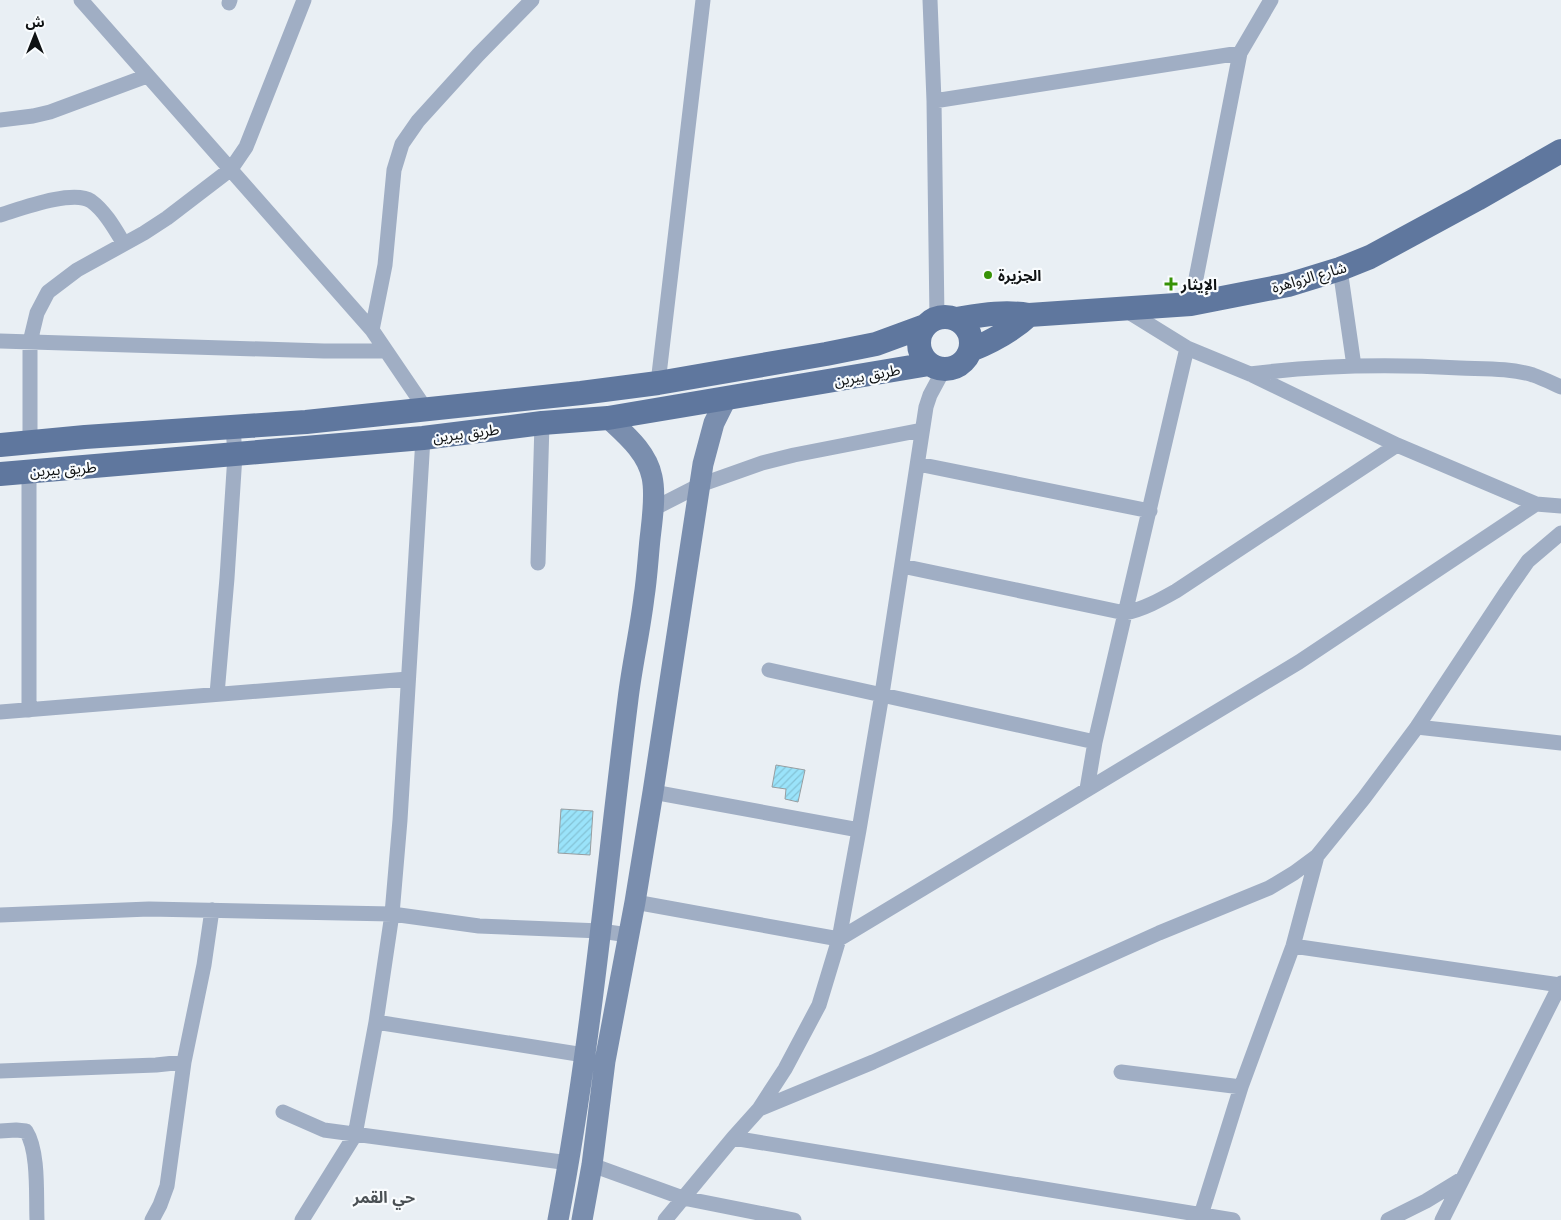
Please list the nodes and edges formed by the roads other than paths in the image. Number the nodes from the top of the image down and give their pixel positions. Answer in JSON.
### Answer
{"nodes":[{"id":1,"x":81,"y":0,"type":"edge"},
{"id":2,"x":304,"y":0,"type":"edge"},
{"id":3,"x":532,"y":0,"type":"edge"},
{"id":4,"x":703,"y":0,"type":"edge"},
{"id":5,"x":930,"y":0,"type":"edge"},
{"id":6,"x":1271,"y":0,"type":"edge"},
{"id":7,"x":1240,"y":53,"type":"junction"},
{"id":8,"x":147,"y":76,"type":"junction"},
{"id":9,"x":934,"y":101,"type":"junction"},
{"id":10,"x":0,"y":120,"type":"edge"},
{"id":11,"x":1561,"y":150,"type":"edge"},
{"id":12,"x":232,"y":169,"type":"junction"},
{"id":13,"x":0,"y":215,"type":"edge"},
{"id":14,"x":124,"y":244,"type":"junction"},
{"id":15,"x":1340,"y":269,"type":"junction"},
{"id":16,"x":1192,"y":304,"type":"junction"},
{"id":17,"x":1123,"y":309,"type":"junction"},
{"id":18,"x":1029,"y":315,"type":"junction"},
{"id":19,"x":939,"y":321,"type":"junction"},
{"id":20,"x":372,"y":330,"type":"junction"},
{"id":21,"x":0,"y":341,"type":"edge"},
{"id":22,"x":30,"y":342,"type":"junction"},
{"id":23,"x":1187,"y":348,"type":"junction"},
{"id":24,"x":970,"y":350,"type":"junction"},
{"id":25,"x":386,"y":351,"type":"junction"},
{"id":26,"x":1354,"y":366,"type":"junction"},
{"id":27,"x":937,"y":367,"type":"junction"},
{"id":28,"x":1250,"y":374,"type":"junction"},
{"id":29,"x":658,"y":383,"type":"junction"},
{"id":30,"x":1561,"y":387,"type":"edge"},
{"id":31,"x":726,"y":399,"type":"junction"},
{"id":32,"x":425,"y":408,"type":"junction"},
{"id":33,"x":608,"y":418,"type":"junction"},
{"id":34,"x":542,"y":423,"type":"junction"},
{"id":35,"x":233,"y":427,"type":"junction"},
{"id":36,"x":922,"y":430,"type":"junction"},
{"id":37,"x":423,"y":438,"type":"junction"},
{"id":38,"x":30,"y":441,"type":"junction"},
{"id":39,"x":1397,"y":444,"type":"junction"},
{"id":40,"x":0,"y":445,"type":"edge"},
{"id":41,"x":235,"y":455,"type":"junction"},
{"id":42,"x":918,"y":464,"type":"junction"},
{"id":43,"x":29,"y":471,"type":"junction"},
{"id":44,"x":0,"y":474,"type":"edge"},
{"id":45,"x":700,"y":485,"type":"junction"},
{"id":46,"x":1536,"y":504,"type":"junction"},
{"id":47,"x":1561,"y":506,"type":"edge"},
{"id":48,"x":653,"y":509,"type":"junction"},
{"id":49,"x":1150,"y":510,"type":"junction"},
{"id":50,"x":1561,"y":532,"type":"edge"},
{"id":51,"x":538,"y":563,"type":"dead end"},
{"id":52,"x":902,"y":566,"type":"junction"},
{"id":53,"x":1125,"y":613,"type":"junction"},
{"id":54,"x":769,"y":670,"type":"dead end"},
{"id":55,"x":408,"y":679,"type":"junction"},
{"id":56,"x":217,"y":694,"type":"junction"},
{"id":57,"x":882,"y":694,"type":"junction"},
{"id":58,"x":29,"y":710,"type":"junction"},
{"id":59,"x":0,"y":712,"type":"edge"},
{"id":60,"x":1417,"y":727,"type":"junction"},
{"id":61,"x":1095,"y":742,"type":"junction"},
{"id":62,"x":1561,"y":743,"type":"edge"},
{"id":63,"x":1087,"y":789,"type":"junction"},
{"id":64,"x":653,"y":792,"type":"junction"},
{"id":65,"x":859,"y":830,"type":"junction"},
{"id":66,"x":1317,"y":856,"type":"junction"},
{"id":67,"x":635,"y":902,"type":"junction"},
{"id":68,"x":212,"y":910,"type":"junction"},
{"id":69,"x":392,"y":914,"type":"junction"},
{"id":70,"x":0,"y":915,"type":"edge"},
{"id":71,"x":601,"y":931,"type":"junction"},
{"id":72,"x":628,"y":935,"type":"junction"},
{"id":73,"x":838,"y":939,"type":"junction"},
{"id":74,"x":1293,"y":946,"type":"junction"},
{"id":75,"x":1560,"y":984,"type":"edge"},
{"id":76,"x":376,"y":1022,"type":"junction"},
{"id":77,"x":584,"y":1055,"type":"junction"},
{"id":78,"x":184,"y":1062,"type":"junction"},
{"id":79,"x":0,"y":1071,"type":"edge"},
{"id":80,"x":1121,"y":1072,"type":"dead end"},
{"id":81,"x":1241,"y":1087,"type":"junction"},
{"id":82,"x":759,"y":1109,"type":"junction"},
{"id":83,"x":283,"y":1112,"type":"dead end"},
{"id":84,"x":0,"y":1131,"type":"edge"},
{"id":85,"x":354,"y":1136,"type":"junction"},
{"id":86,"x":733,"y":1138,"type":"junction"},
{"id":87,"x":569,"y":1163,"type":"junction"},
{"id":88,"x":592,"y":1165,"type":"junction"},
{"id":89,"x":1462,"y":1180,"type":"junction"},
{"id":90,"x":683,"y":1198,"type":"junction"},
{"id":91,"x":1201,"y":1215,"type":"junction"},
{"id":92,"x":1176,"y":1216,"type":"edge"},
{"id":93,"x":37,"y":1220,"type":"edge"},
{"id":94,"x":152,"y":1220,"type":"edge"},
{"id":95,"x":302,"y":1220,"type":"edge"},
{"id":96,"x":558,"y":1220,"type":"edge"},
{"id":97,"x":582,"y":1220,"type":"edge"},
{"id":98,"x":665,"y":1220,"type":"edge"},
{"id":99,"x":794,"y":1220,"type":"edge"},
{"id":100,"x":1233,"y":1220,"type":"edge"},
{"id":101,"x":1388,"y":1220,"type":"edge"},
{"id":102,"x":1442,"y":1220,"type":"edge"}],
"edges":[{"from":1,"to":8,"type":"street"},
{"from":2,"to":12,"type":"street"},
{"from":3,"to":20,"type":"street"},
{"from":4,"to":29,"type":"street"},
{"from":5,"to":9,"type":"street"},
{"from":6,"to":7,"type":"street"},
{"from":7,"to":9,"type":"street"},
{"from":7,"to":16,"type":"street"},
{"from":8,"to":10,"type":"street"},
{"from":8,"to":12,"type":"street"},
{"from":9,"to":19,"type":"street"},
{"from":11,"to":15,"type":"main road","name":"شارع الزواهرة"},
{"from":12,"to":14,"type":"street"},
{"from":12,"to":20,"type":"street"},
{"from":13,"to":14,"type":"street"},
{"from":14,"to":22,"type":"street"},
{"from":15,"to":16,"type":"main road","name":"شارع الزواهرة"},
{"from":15,"to":26,"type":"street"},
{"from":16,"to":17,"type":"main road","name":"شارع الزواهرة"},
{"from":17,"to":18,"type":"main road","name":"شارع الزواهرة"},
{"from":17,"to":23,"type":"street"},
{"from":18,"to":19,"type":"main road","name":"شارع الزواهرة"},
{"from":18,"to":24,"type":"main road"},
{"from":19,"to":24,"type":"main road"},
{"from":19,"to":27,"type":"main road"},
{"from":19,"to":29,"type":"main road","name":"طريق بيرين"},
{"from":20,"to":25,"type":"street"},
{"from":21,"to":22,"type":"street"},
{"from":22,"to":25,"type":"street"},
{"from":22,"to":38,"type":"street"},
{"from":23,"to":28,"type":"street"},
{"from":23,"to":49,"type":"street"},
{"from":24,"to":27,"type":"main road"},
{"from":25,"to":32,"type":"street"},
{"from":26,"to":28,"type":"street"},
{"from":26,"to":30,"type":"street"},
{"from":27,"to":31,"type":"main road","name":"طريق بيرين"},
{"from":27,"to":36,"type":"street"},
{"from":28,"to":39,"type":"street"},
{"from":29,"to":32,"type":"main road","name":"طريق بيرين"},
{"from":31,"to":33,"type":"main road","name":"طريق بيرين"},
{"from":31,"to":45,"type":"street"},
{"from":32,"to":35,"type":"main road","name":"طريق بيرين"},
{"from":33,"to":34,"type":"main road","name":"طريق بيرين"},
{"from":33,"to":48,"type":"street"},
{"from":34,"to":37,"type":"main road","name":"طريق بيرين"},
{"from":34,"to":51,"type":"street"},
{"from":35,"to":38,"type":"main road","name":"طريق بيرين"},
{"from":35,"to":41,"type":"street"},
{"from":36,"to":42,"type":"street"},
{"from":36,"to":45,"type":"street"},
{"from":37,"to":41,"type":"main road","name":"طريق بيرين"},
{"from":37,"to":55,"type":"street"},
{"from":38,"to":40,"type":"main road","name":"طريق بيرين"},
{"from":39,"to":46,"type":"street"},
{"from":39,"to":53,"type":"street"},
{"from":41,"to":43,"type":"main road","name":"طريق بيرين"},
{"from":41,"to":56,"type":"street"},
{"from":42,"to":49,"type":"street"},
{"from":42,"to":52,"type":"street"},
{"from":43,"to":44,"type":"main road","name":"طريق بيرين"},
{"from":43,"to":58,"type":"street"},
{"from":45,"to":48,"type":"street"},
{"from":45,"to":64,"type":"street"},
{"from":46,"to":47,"type":"street"},
{"from":46,"to":63,"type":"street"},
{"from":48,"to":71,"type":"street"},
{"from":49,"to":53,"type":"street"},
{"from":50,"to":60,"type":"street"},
{"from":52,"to":53,"type":"street"},
{"from":52,"to":57,"type":"street"},
{"from":53,"to":61,"type":"street"},
{"from":54,"to":57,"type":"street"},
{"from":55,"to":56,"type":"street"},
{"from":55,"to":69,"type":"street"},
{"from":56,"to":58,"type":"street"},
{"from":57,"to":61,"type":"street"},
{"from":57,"to":65,"type":"street"},
{"from":58,"to":59,"type":"street"},
{"from":60,"to":62,"type":"street"},
{"from":60,"to":66,"type":"street"},
{"from":61,"to":63,"type":"street"},
{"from":63,"to":73,"type":"street"},
{"from":64,"to":65,"type":"street"},
{"from":64,"to":67,"type":"street"},
{"from":65,"to":73,"type":"street"},
{"from":66,"to":74,"type":"street"},
{"from":66,"to":82,"type":"street"},
{"from":67,"to":72,"type":"street"},
{"from":67,"to":73,"type":"street"},
{"from":68,"to":69,"type":"street"},
{"from":68,"to":70,"type":"street"},
{"from":68,"to":78,"type":"street"},
{"from":69,"to":71,"type":"street"},
{"from":69,"to":76,"type":"street"},
{"from":71,"to":72,"type":"street"},
{"from":71,"to":77,"type":"street"},
{"from":72,"to":88,"type":"street"},
{"from":73,"to":82,"type":"street"},
{"from":74,"to":75,"type":"street"},
{"from":74,"to":81,"type":"street"},
{"from":75,"to":89,"type":"street"},
{"from":76,"to":77,"type":"street"},
{"from":76,"to":85,"type":"street"},
{"from":77,"to":87,"type":"street"},
{"from":78,"to":79,"type":"street"},
{"from":78,"to":94,"type":"street"},
{"from":80,"to":81,"type":"street"},
{"from":81,"to":91,"type":"street"},
{"from":82,"to":86,"type":"street"},
{"from":83,"to":85,"type":"street"},
{"from":84,"to":93,"type":"street"},
{"from":85,"to":87,"type":"street"},
{"from":85,"to":95,"type":"street"},
{"from":86,"to":90,"type":"street"},
{"from":86,"to":92,"type":"street"},
{"from":87,"to":96,"type":"street"},
{"from":88,"to":90,"type":"street"},
{"from":88,"to":97,"type":"street"},
{"from":89,"to":101,"type":"street"},
{"from":89,"to":102,"type":"street"},
{"from":90,"to":98,"type":"street"},
{"from":90,"to":99,"type":"street"},
{"from":91,"to":92,"type":"street"},
{"from":91,"to":100,"type":"street"}]}
